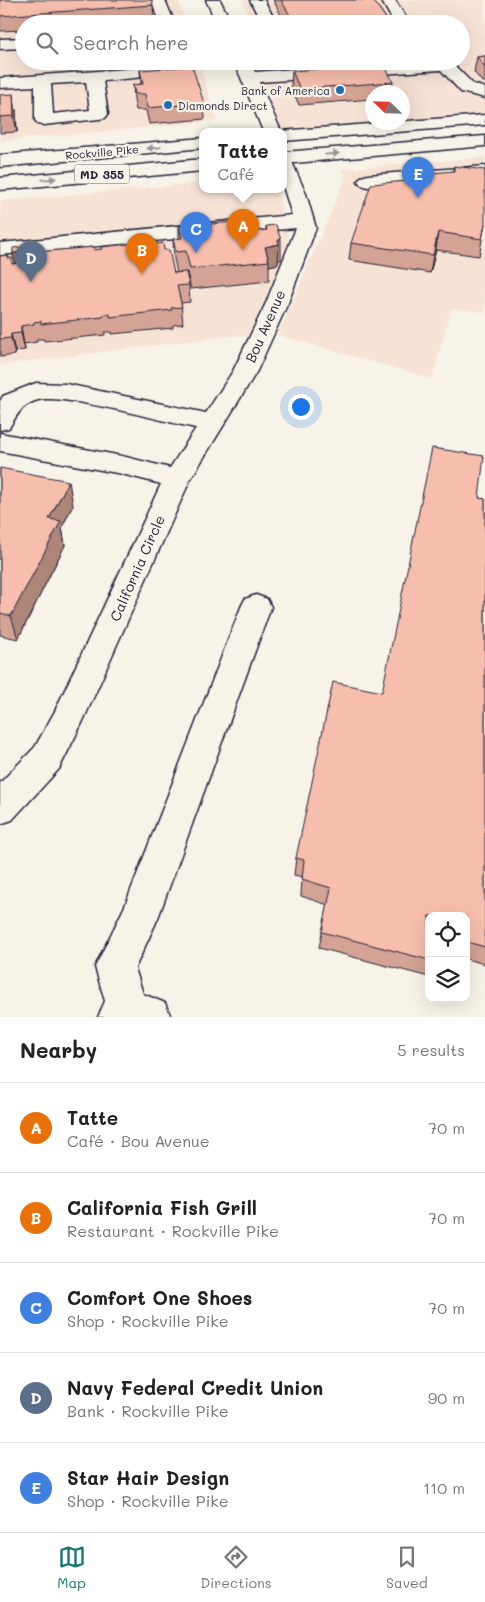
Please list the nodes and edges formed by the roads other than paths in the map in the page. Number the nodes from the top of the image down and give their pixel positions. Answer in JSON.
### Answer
{"nodes":[{"id":1,"x":158,"y":0,"type":"edge"},
{"id":2,"x":213,"y":0,"type":"edge"},
{"id":3,"x":257,"y":0,"type":"edge"},
{"id":4,"x":388,"y":0,"type":"edge"},
{"id":5,"x":164,"y":15,"type":"edge"},
{"id":6,"x":220,"y":15,"type":"edge"},
{"id":7,"x":265,"y":15,"type":"edge"},
{"id":8,"x":397,"y":15,"type":"edge"},
{"id":9,"x":15,"y":43,"type":"edge"},
{"id":10,"x":0,"y":44,"type":"edge"},
{"id":11,"x":162,"y":70,"type":"edge"},
{"id":12,"x":246,"y":70,"type":"edge"},
{"id":13,"x":340,"y":70,"type":"edge"},
{"id":14,"x":451,"y":70,"type":"edge"},
{"id":15,"x":94,"y":77,"type":"junction"},
{"id":16,"x":249,"y":78,"type":"junction"},
{"id":17,"x":43,"y":80,"type":"junction"},
{"id":18,"x":0,"y":83,"type":"edge"},
{"id":19,"x":485,"y":93,"type":"edge"},
{"id":20,"x":485,"y":120,"type":"edge"},
{"id":21,"x":271,"y":128,"type":"edge"},
{"id":22,"x":287,"y":136,"type":"edge"},
{"id":23,"x":485,"y":141,"type":"edge"},
{"id":24,"x":199,"y":143,"type":"edge"},
{"id":25,"x":287,"y":158,"type":"edge"},
{"id":26,"x":0,"y":161,"type":"edge"},
{"id":27,"x":199,"y":165,"type":"edge"},
{"id":28,"x":485,"y":172,"type":"edge"},
{"id":29,"x":287,"y":173,"type":"edge"},
{"id":30,"x":368,"y":181,"type":"dead end"},
{"id":31,"x":0,"y":184,"type":"edge"},
{"id":32,"x":305,"y":220,"type":"junction"},
{"id":33,"x":0,"y":249,"type":"edge"},
{"id":34,"x":0,"y":422,"type":"edge"},
{"id":35,"x":212,"y":423,"type":"junction"},
{"id":36,"x":0,"y":442,"type":"edge"},
{"id":37,"x":177,"y":479,"type":"junction"},
{"id":38,"x":256,"y":607,"type":"dead end"},
{"id":39,"x":0,"y":808,"type":"edge"},
{"id":40,"x":132,"y":1014,"type":"edge"}],
"edges":[{"from":1,"to":5,"type":"street"},
{"from":2,"to":6,"type":"street"},
{"from":3,"to":7,"type":"street"},
{"from":4,"to":8,"type":"street"},
{"from":9,"to":10,"type":"street"},
{"from":11,"to":15,"type":"street"},
{"from":12,"to":16,"type":"street"},
{"from":13,"to":16,"type":"street"},
{"from":14,"to":19,"type":"street"},
{"from":15,"to":17,"type":"street"},
{"from":15,"to":17,"type":"street"},
{"from":16,"to":21,"type":"street"},
{"from":17,"to":18,"type":"street"},
{"from":20,"to":22,"type":"street"},
{"from":25,"to":23,"type":"street","one_way":true},
{"from":24,"to":26,"type":"street","name":"Rockville Pike","number":"MD 355","one_way":true},
{"from":31,"to":27,"type":"street","name":"Rockville Pike","number":"MD 355","one_way":true},
{"from":28,"to":30,"type":"street"},
{"from":29,"to":32,"type":"street"},
{"from":32,"to":33,"type":"street"},
{"from":32,"to":35,"type":"street","name":"Bou Avenue"},
{"from":34,"to":35,"type":"street"},
{"from":35,"to":37,"type":"street","name":"Bou Avenue"},
{"from":36,"to":37,"type":"street"},
{"from":37,"to":39,"type":"street","name":"California Circle"},
{"from":38,"to":40,"type":"street"}]}
